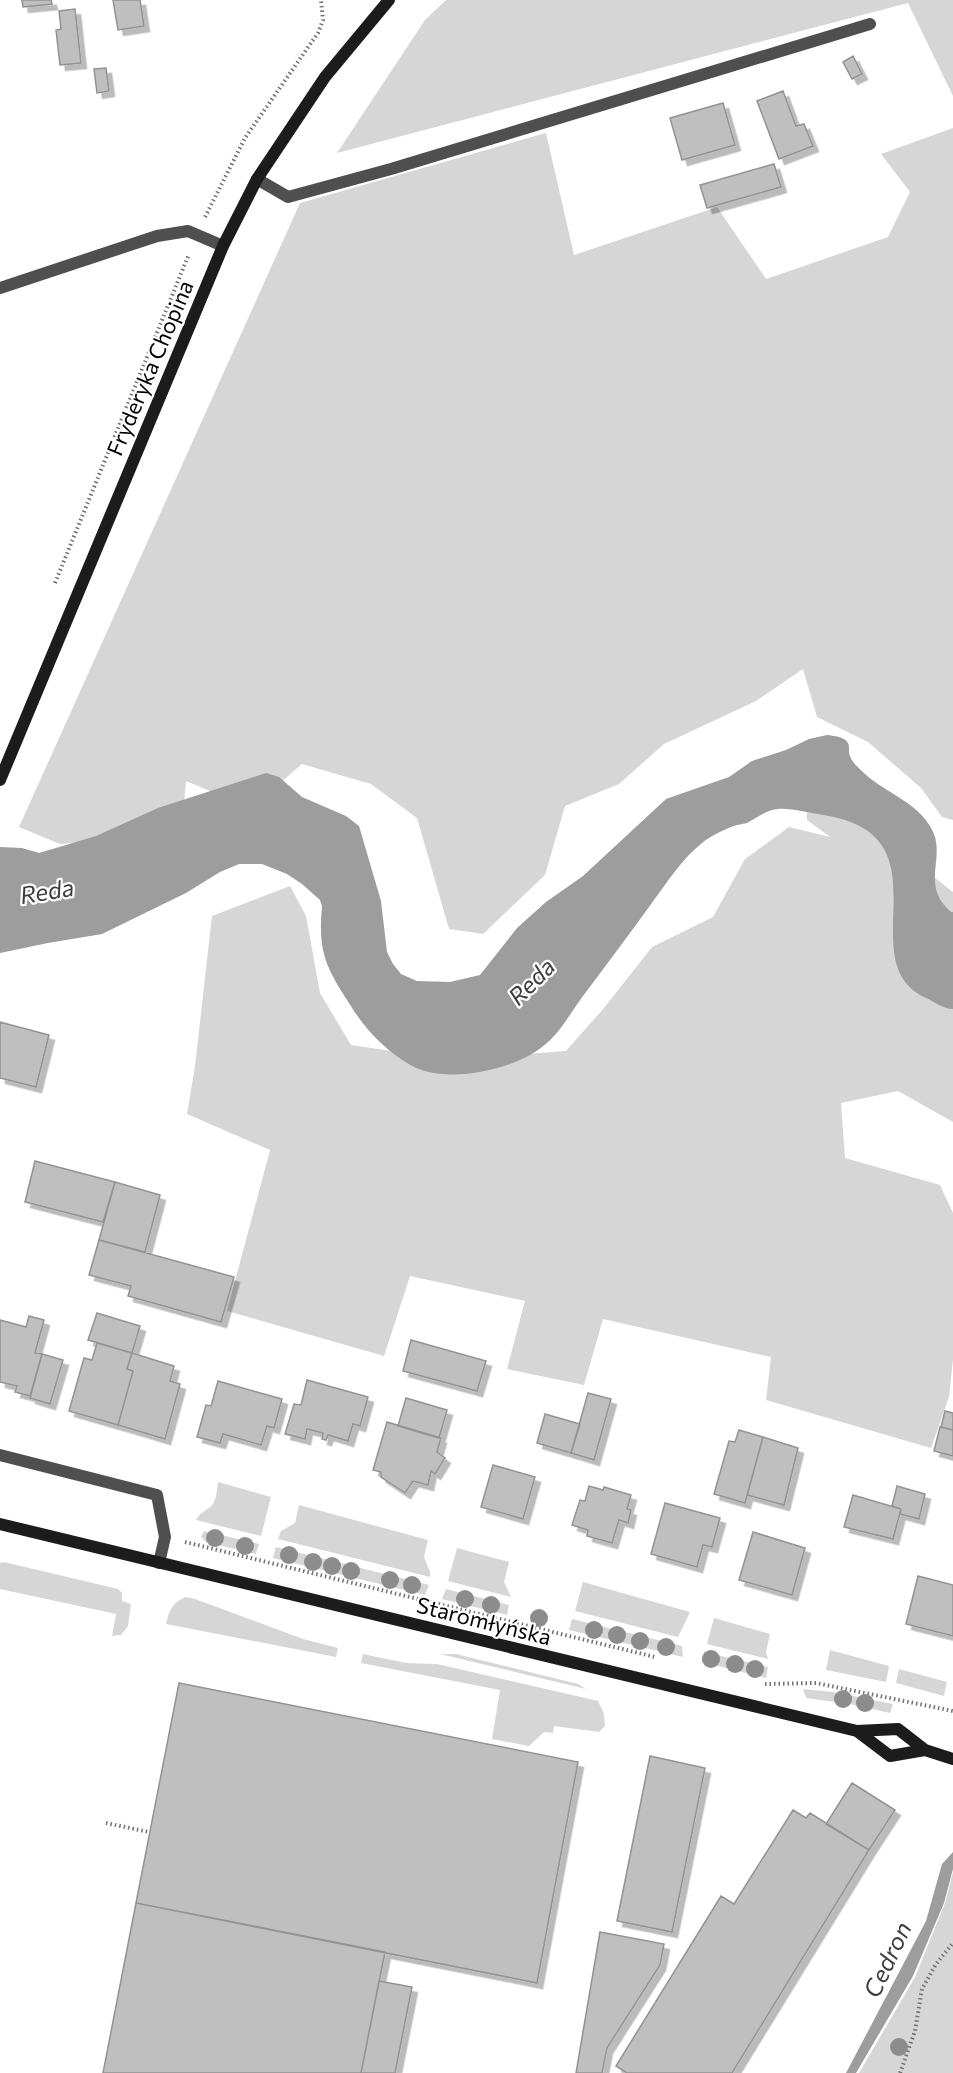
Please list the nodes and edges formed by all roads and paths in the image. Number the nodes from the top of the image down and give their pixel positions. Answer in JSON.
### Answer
{"nodes":[{"id":1,"x":389,"y":0,"type":"edge"},
{"id":2,"x":870,"y":24,"type":"dead end"},
{"id":3,"x":258,"y":179,"type":"junction"},
{"id":4,"x":224,"y":246,"type":"junction"},
{"id":5,"x":0,"y":288,"type":"edge"},
{"id":6,"x":0,"y":780,"type":"edge"},
{"id":7,"x":0,"y":1455,"type":"edge"},
{"id":8,"x":0,"y":1524,"type":"edge"},
{"id":9,"x":165,"y":1537,"type":"junction"},
{"id":10,"x":159,"y":1563,"type":"junction"},
{"id":11,"x":658,"y":1658,"type":"dead end"},
{"id":12,"x":755,"y":1682,"type":"dead end"},
{"id":13,"x":953,"y":1711,"type":"edge"},
{"id":14,"x":857,"y":1731,"type":"junction"},
{"id":15,"x":925,"y":1750,"type":"junction"},
{"id":16,"x":953,"y":1759,"type":"edge"},
{"id":17,"x":106,"y":1823,"type":"dead end"},
{"id":18,"x":150,"y":1832,"type":"dead end"},
{"id":19,"x":953,"y":1943,"type":"edge"},
{"id":20,"x":900,"y":2073,"type":"edge"}],
"edges":[{"from":1,"to":3,"type":"main road","name":"Fryderyka Chopina"},
{"from":2,"to":3,"type":"lane"},
{"from":3,"to":4,"type":"main road","name":"Fryderyka Chopina"},
{"from":4,"to":5,"type":"lane"},
{"from":4,"to":6,"type":"main road","name":"Fryderyka Chopina"},
{"from":7,"to":9,"type":"lane"},
{"from":8,"to":10,"type":"main road","name":"Staromłyńska"},
{"from":9,"to":10,"type":"lane"},
{"from":9,"to":11,"type":"path"},
{"from":10,"to":14,"type":"main road","name":"Staromłyńska"},
{"from":12,"to":13,"type":"path"},
{"from":14,"to":15,"type":"main road","name":"Staromłyńska"},
{"from":14,"to":15,"type":"main road"},
{"from":15,"to":16,"type":"main road","name":"Staromłyńska"},
{"from":17,"to":18,"type":"path"},
{"from":19,"to":20,"type":"path"}]}
